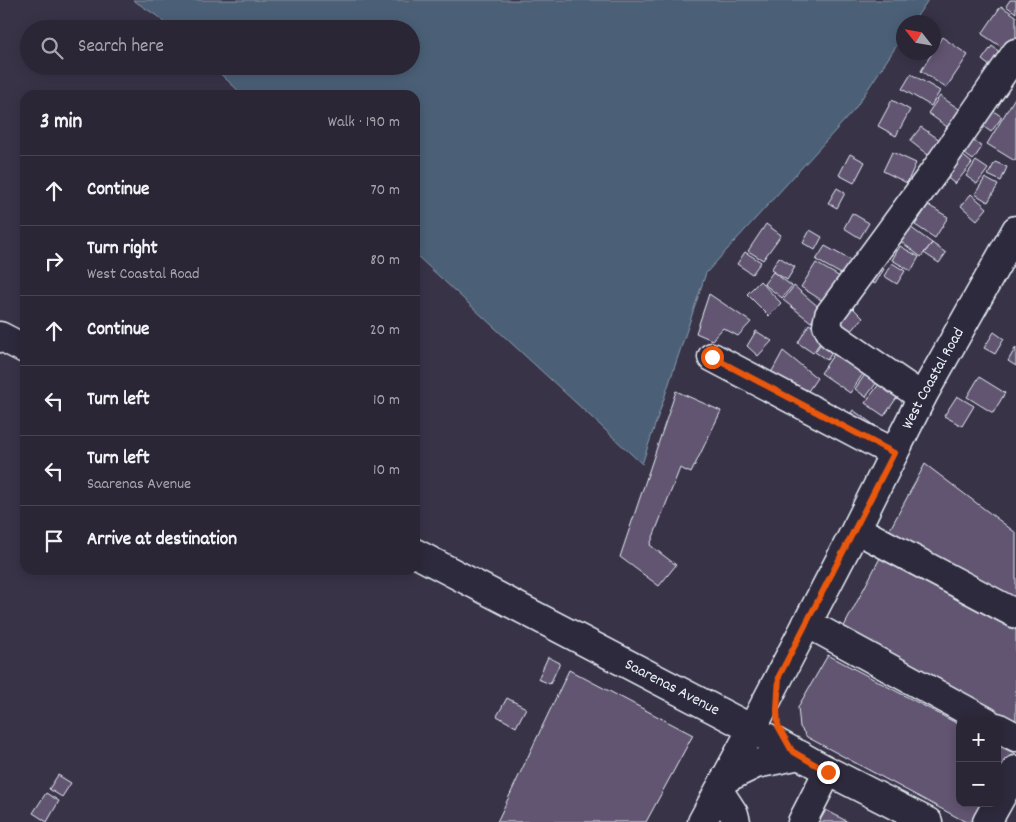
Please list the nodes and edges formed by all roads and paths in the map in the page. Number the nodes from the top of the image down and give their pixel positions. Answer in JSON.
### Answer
{"nodes":[{"id":1,"x":1016,"y":53,"type":"edge"},
{"id":2,"x":1016,"y":230,"type":"edge"},
{"id":3,"x":0,"y":336,"type":"edge"},
{"id":4,"x":20,"y":346,"type":"edge"},
{"id":5,"x":712,"y":357,"type":"dead end"},
{"id":6,"x":922,"y":397,"type":"junction"},
{"id":7,"x":894,"y":453,"type":"junction"},
{"id":8,"x":856,"y":528,"type":"junction"},
{"id":9,"x":420,"y":556,"type":"edge"},
{"id":10,"x":1016,"y":614,"type":"edge"},
{"id":11,"x":807,"y":624,"type":"junction"},
{"id":12,"x":779,"y":676,"type":"junction"},
{"id":13,"x":979,"y":717,"type":"edge"},
{"id":14,"x":1001,"y":729,"type":"edge"},
{"id":15,"x":752,"y":730,"type":"junction"},
{"id":16,"x":1016,"y":737,"type":"edge"},
{"id":17,"x":796,"y":753,"type":"junction"},
{"id":18,"x":1016,"y":770,"type":"edge"},
{"id":19,"x":828,"y":772,"type":"junction"},
{"id":20,"x":722,"y":785,"type":"junction"},
{"id":21,"x":702,"y":822,"type":"edge"},
{"id":22,"x":736,"y":822,"type":"edge"},
{"id":23,"x":802,"y":822,"type":"edge"},
{"id":24,"x":928,"y":822,"type":"edge"},
{"id":25,"x":987,"y":822,"type":"edge"}],
"edges":[{"from":1,"to":6,"type":"main road"},
{"from":2,"to":6,"type":"main road","name":"West Coastal Road"},
{"from":3,"to":4,"type":"main road"},
{"from":5,"to":7,"type":"main road"},
{"from":6,"to":7,"type":"main road","name":"West Coastal Road"},
{"from":7,"to":8,"type":"main road","name":"West Coastal Road"},
{"from":8,"to":10,"type":"main road"},
{"from":8,"to":11,"type":"main road","name":"West Coastal Road"},
{"from":9,"to":15,"type":"main road","name":"Saarenas Avenue"},
{"from":11,"to":12,"type":"main road","name":"West Coastal Road"},
{"from":11,"to":13,"type":"main road"},
{"from":12,"to":15,"type":"main road","name":"West Coastal Road"},
{"from":12,"to":17,"type":"main road"},
{"from":14,"to":16,"type":"main road"},
{"from":15,"to":17,"type":"main road","name":"Saarenas Avenue"},
{"from":15,"to":20,"type":"main road","name":"West Coastal Road"},
{"from":17,"to":19,"type":"main road","name":"Saarenas Avenue"},
{"from":17,"to":20,"type":"main road"},
{"from":18,"to":25,"type":"main road"},
{"from":19,"to":23,"type":"main road"},
{"from":19,"to":24,"type":"main road","name":"Saarenas Avenue"},
{"from":20,"to":21,"type":"main road","name":"West Coastal Road"},
{"from":20,"to":22,"type":"main road"}]}
